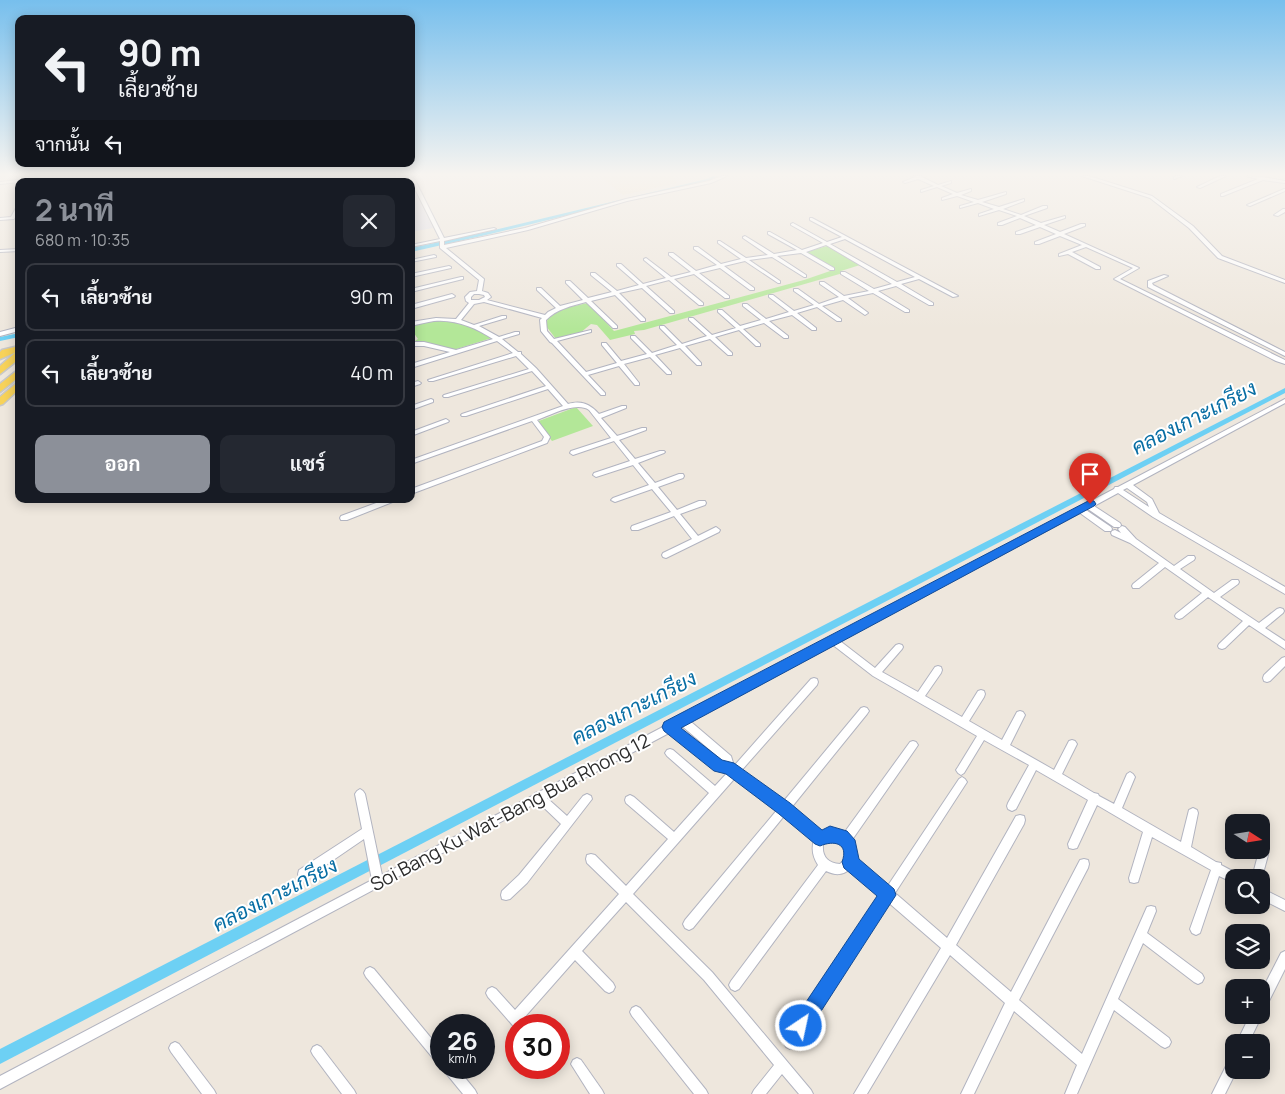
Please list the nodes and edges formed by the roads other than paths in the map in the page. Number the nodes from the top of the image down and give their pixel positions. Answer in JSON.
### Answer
{"nodes":[{"id":1,"x":434,"y":227,"type":"edge"},
{"id":2,"x":533,"y":227,"type":"edge"},
{"id":3,"x":798,"y":227,"type":"edge"},
{"id":4,"x":827,"y":227,"type":"edge"},
{"id":5,"x":1035,"y":227,"type":"edge"},
{"id":6,"x":1046,"y":227,"type":"edge"},
{"id":7,"x":1078,"y":227,"type":"edge"},
{"id":8,"x":1191,"y":227,"type":"edge"},
{"id":9,"x":494,"y":229,"type":"dead end"},
{"id":10,"x":770,"y":233,"type":"dead end"},
{"id":11,"x":1018,"y":233,"type":"dead end"},
{"id":12,"x":1061,"y":234,"type":"junction"},
{"id":13,"x":745,"y":237,"type":"dead end"},
{"id":14,"x":846,"y":237,"type":"junction"},
{"id":15,"x":720,"y":242,"type":"dead end"},
{"id":16,"x":442,"y":243,"type":"junction"},
{"id":17,"x":1037,"y":243,"type":"dead end"},
{"id":18,"x":826,"y":244,"type":"junction"},
{"id":19,"x":1086,"y":245,"type":"junction"},
{"id":20,"x":415,"y":246,"type":"edge"},
{"id":21,"x":696,"y":248,"type":"dead end"},
{"id":22,"x":15,"y":251,"type":"edge"},
{"id":23,"x":803,"y":251,"type":"junction"},
{"id":24,"x":0,"y":252,"type":"edge"},
{"id":25,"x":1068,"y":252,"type":"junction"},
{"id":26,"x":671,"y":254,"type":"dead end"},
{"id":27,"x":774,"y":255,"type":"junction"},
{"id":28,"x":1061,"y":255,"type":"dead end"},
{"id":29,"x":434,"y":256,"type":"dead end"},
{"id":30,"x":646,"y":259,"type":"dead end"},
{"id":31,"x":747,"y":259,"type":"junction"},
{"id":32,"x":415,"y":260,"type":"edge"},
{"id":33,"x":619,"y":265,"type":"dead end"},
{"id":34,"x":722,"y":265,"type":"junction"},
{"id":35,"x":449,"y":266,"type":"dead end"},
{"id":36,"x":1098,"y":268,"type":"dead end"},
{"id":37,"x":832,"y":269,"type":"dead end"},
{"id":38,"x":696,"y":272,"type":"junction"},
{"id":39,"x":843,"y":273,"type":"dead end"},
{"id":40,"x":593,"y":274,"type":"dead end"},
{"id":41,"x":415,"y":275,"type":"edge"},
{"id":42,"x":804,"y":276,"type":"dead end"},
{"id":43,"x":919,"y":276,"type":"junction"},
{"id":44,"x":1166,"y":276,"type":"dead end"},
{"id":45,"x":461,"y":278,"type":"dead end"},
{"id":46,"x":671,"y":278,"type":"junction"},
{"id":47,"x":568,"y":282,"type":"dead end"},
{"id":48,"x":778,"y":282,"type":"dead end"},
{"id":49,"x":1285,"y":282,"type":"edge"},
{"id":50,"x":822,"y":283,"type":"dead end"},
{"id":51,"x":897,"y":284,"type":"junction"},
{"id":52,"x":643,"y":285,"type":"junction"},
{"id":53,"x":539,"y":289,"type":"dead end"},
{"id":54,"x":415,"y":290,"type":"edge"},
{"id":55,"x":752,"y":290,"type":"dead end"},
{"id":56,"x":796,"y":290,"type":"dead end"},
{"id":57,"x":874,"y":291,"type":"junction"},
{"id":58,"x":480,"y":292,"type":"junction"},
{"id":59,"x":616,"y":293,"type":"junction"},
{"id":60,"x":452,"y":296,"type":"dead end"},
{"id":61,"x":771,"y":296,"type":"dead end"},
{"id":62,"x":955,"y":296,"type":"dead end"},
{"id":63,"x":727,"y":297,"type":"dead end"},
{"id":64,"x":843,"y":298,"type":"junction"},
{"id":65,"x":486,"y":299,"type":"junction"},
{"id":66,"x":588,"y":300,"type":"junction"},
{"id":67,"x":474,"y":302,"type":"junction"},
{"id":68,"x":415,"y":304,"type":"edge"},
{"id":69,"x":701,"y":304,"type":"dead end"},
{"id":70,"x":745,"y":304,"type":"dead end"},
{"id":71,"x":932,"y":304,"type":"dead end"},
{"id":72,"x":817,"y":305,"type":"junction"},
{"id":73,"x":559,"y":308,"type":"junction"},
{"id":74,"x":415,"y":311,"type":"edge"},
{"id":75,"x":720,"y":311,"type":"dead end"},
{"id":76,"x":907,"y":311,"type":"dead end"},
{"id":77,"x":672,"y":312,"type":"dead end"},
{"id":78,"x":792,"y":313,"type":"junction"},
{"id":79,"x":865,"y":313,"type":"dead end"},
{"id":80,"x":547,"y":315,"type":"junction"},
{"id":81,"x":504,"y":318,"type":"dead end"},
{"id":82,"x":691,"y":319,"type":"dead end"},
{"id":83,"x":643,"y":320,"type":"dead end"},
{"id":84,"x":839,"y":320,"type":"dead end"},
{"id":85,"x":420,"y":321,"type":"junction"},
{"id":86,"x":765,"y":321,"type":"junction"},
{"id":87,"x":460,"y":322,"type":"junction"},
{"id":88,"x":415,"y":323,"type":"edge"},
{"id":89,"x":475,"y":326,"type":"junction"},
{"id":90,"x":615,"y":327,"type":"dead end"},
{"id":91,"x":662,"y":327,"type":"dead end"},
{"id":92,"x":738,"y":328,"type":"junction"},
{"id":93,"x":814,"y":329,"type":"dead end"},
{"id":94,"x":15,"y":330,"type":"edge"},
{"id":95,"x":589,"y":331,"type":"dead end"},
{"id":96,"x":517,"y":333,"type":"dead end"},
{"id":97,"x":0,"y":334,"type":"edge"},
{"id":98,"x":710,"y":336,"type":"junction"},
{"id":99,"x":633,"y":337,"type":"dead end"},
{"id":100,"x":786,"y":337,"type":"dead end"},
{"id":101,"x":498,"y":339,"type":"junction"},
{"id":102,"x":552,"y":341,"type":"junction"},
{"id":103,"x":415,"y":344,"type":"edge"},
{"id":104,"x":604,"y":344,"type":"dead end"},
{"id":105,"x":680,"y":345,"type":"junction"},
{"id":106,"x":758,"y":345,"type":"dead end"},
{"id":107,"x":15,"y":349,"type":"edge"},
{"id":108,"x":456,"y":352,"type":"junction"},
{"id":109,"x":519,"y":353,"type":"junction"},
{"id":110,"x":15,"y":354,"type":"edge"},
{"id":111,"x":650,"y":354,"type":"junction"},
{"id":112,"x":730,"y":354,"type":"dead end"},
{"id":113,"x":1285,"y":354,"type":"edge"},
{"id":114,"x":0,"y":356,"type":"edge"},
{"id":115,"x":15,"y":357,"type":"edge"},
{"id":116,"x":1278,"y":360,"type":"junction"},
{"id":117,"x":1285,"y":362,"type":"edge"},
{"id":118,"x":620,"y":363,"type":"junction"},
{"id":119,"x":699,"y":364,"type":"dead end"},
{"id":120,"x":415,"y":365,"type":"edge"},
{"id":121,"x":1285,"y":366,"type":"edge"},
{"id":122,"x":534,"y":369,"type":"junction"},
{"id":123,"x":0,"y":371,"type":"edge"},
{"id":124,"x":585,"y":374,"type":"junction"},
{"id":125,"x":669,"y":374,"type":"dead end"},
{"id":126,"x":15,"y":376,"type":"edge"},
{"id":127,"x":431,"y":380,"type":"dead end"},
{"id":128,"x":637,"y":384,"type":"dead end"},
{"id":129,"x":550,"y":387,"type":"junction"},
{"id":130,"x":15,"y":388,"type":"edge"},
{"id":131,"x":0,"y":389,"type":"edge"},
{"id":132,"x":603,"y":394,"type":"dead end"},
{"id":133,"x":446,"y":396,"type":"dead end"},
{"id":134,"x":431,"y":401,"type":"dead end"},
{"id":135,"x":1285,"y":401,"type":"edge"},
{"id":136,"x":0,"y":402,"type":"edge"},
{"id":137,"x":415,"y":407,"type":"edge"},
{"id":138,"x":567,"y":407,"type":"junction"},
{"id":139,"x":624,"y":407,"type":"dead end"},
{"id":140,"x":464,"y":415,"type":"dead end"},
{"id":141,"x":597,"y":417,"type":"junction"},
{"id":142,"x":533,"y":419,"type":"junction"},
{"id":143,"x":446,"y":421,"type":"dead end"},
{"id":144,"x":644,"y":429,"type":"dead end"},
{"id":145,"x":415,"y":433,"type":"edge"},
{"id":146,"x":616,"y":439,"type":"junction"},
{"id":147,"x":662,"y":452,"type":"dead end"},
{"id":148,"x":573,"y":453,"type":"dead end"},
{"id":149,"x":415,"y":461,"type":"edge"},
{"id":150,"x":635,"y":462,"type":"junction"},
{"id":151,"x":596,"y":475,"type":"dead end"},
{"id":152,"x":680,"y":476,"type":"dead end"},
{"id":153,"x":1127,"y":484,"type":"junction"},
{"id":154,"x":654,"y":485,"type":"junction"},
{"id":155,"x":1117,"y":489,"type":"junction"},
{"id":156,"x":415,"y":491,"type":"edge"},
{"id":157,"x":615,"y":500,"type":"dead end"},
{"id":158,"x":702,"y":502,"type":"dead end"},
{"id":159,"x":382,"y":503,"type":"edge"},
{"id":160,"x":1084,"y":507,"type":"junction"},
{"id":161,"x":676,"y":512,"type":"junction"},
{"id":162,"x":1156,"y":515,"type":"junction"},
{"id":163,"x":344,"y":518,"type":"dead end"},
{"id":164,"x":635,"y":528,"type":"dead end"},
{"id":165,"x":716,"y":530,"type":"dead end"},
{"id":166,"x":697,"y":540,"type":"junction"},
{"id":167,"x":1133,"y":541,"type":"junction"},
{"id":168,"x":666,"y":555,"type":"dead end"},
{"id":169,"x":1191,"y":558,"type":"dead end"},
{"id":170,"x":1165,"y":562,"type":"junction"},
{"id":171,"x":1176,"y":569,"type":"junction"},
{"id":172,"x":1235,"y":582,"type":"dead end"},
{"id":173,"x":1136,"y":586,"type":"dead end"},
{"id":174,"x":1285,"y":591,"type":"edge"},
{"id":175,"x":1212,"y":595,"type":"junction"},
{"id":176,"x":1280,"y":611,"type":"dead end"},
{"id":177,"x":1179,"y":616,"type":"dead end"},
{"id":178,"x":1248,"y":620,"type":"junction"},
{"id":179,"x":1260,"y":628,"type":"junction"},
{"id":180,"x":832,"y":640,"type":"junction"},
{"id":181,"x":1222,"y":646,"type":"dead end"},
{"id":182,"x":1285,"y":646,"type":"edge"},
{"id":183,"x":899,"y":647,"type":"dead end"},
{"id":184,"x":1285,"y":660,"type":"edge"},
{"id":185,"x":938,"y":670,"type":"dead end"},
{"id":186,"x":876,"y":673,"type":"junction"},
{"id":187,"x":1267,"y":678,"type":"dead end"},
{"id":188,"x":814,"y":682,"type":"dead end"},
{"id":189,"x":981,"y":694,"type":"dead end"},
{"id":190,"x":919,"y":698,"type":"junction"},
{"id":191,"x":864,"y":711,"type":"dead end"},
{"id":192,"x":1020,"y":715,"type":"dead end"},
{"id":193,"x":682,"y":720,"type":"junction"},
{"id":194,"x":963,"y":723,"type":"junction"},
{"id":195,"x":669,"y":727,"type":"junction"},
{"id":196,"x":983,"y":734,"type":"junction"},
{"id":197,"x":1072,"y":744,"type":"dead end"},
{"id":198,"x":913,"y":745,"type":"dead end"},
{"id":199,"x":1004,"y":746,"type":"junction"},
{"id":200,"x":670,"y":753,"type":"dead end"},
{"id":201,"x":1035,"y":763,"type":"junction"},
{"id":202,"x":731,"y":770,"type":"junction"},
{"id":203,"x":961,"y":770,"type":"dead end"},
{"id":204,"x":1056,"y":776,"type":"junction"},
{"id":205,"x":1130,"y":776,"type":"dead end"},
{"id":206,"x":962,"y":782,"type":"dead end"},
{"id":207,"x":715,"y":792,"type":"junction"},
{"id":208,"x":360,"y":794,"type":"dead end"},
{"id":209,"x":538,"y":796,"type":"junction"},
{"id":210,"x":1095,"y":797,"type":"junction"},
{"id":211,"x":587,"y":799,"type":"dead end"},
{"id":212,"x":630,"y":800,"type":"dead end"},
{"id":213,"x":1012,"y":806,"type":"dead end"},
{"id":214,"x":784,"y":809,"type":"junction"},
{"id":215,"x":1116,"y":810,"type":"junction"},
{"id":216,"x":1193,"y":813,"type":"dead end"},
{"id":217,"x":1020,"y":820,"type":"dead end"},
{"id":218,"x":568,"y":823,"type":"junction"},
{"id":219,"x":1150,"y":829,"type":"junction"},
{"id":220,"x":368,"y":831,"type":"junction"},
{"id":221,"x":675,"y":838,"type":"junction"},
{"id":222,"x":820,"y":838,"type":"junction"},
{"id":223,"x":846,"y":840,"type":"junction"},
{"id":224,"x":1073,"y":844,"type":"dead end"},
{"id":225,"x":1185,"y":849,"type":"junction"},
{"id":226,"x":591,"y":859,"type":"dead end"},
{"id":227,"x":850,"y":862,"type":"junction"},
{"id":228,"x":825,"y":864,"type":"junction"},
{"id":229,"x":1084,"y":864,"type":"dead end"},
{"id":230,"x":1217,"y":867,"type":"junction"},
{"id":231,"x":1225,"y":872,"type":"edge"},
{"id":232,"x":303,"y":874,"type":"dead end"},
{"id":233,"x":377,"y":877,"type":"junction"},
{"id":234,"x":1134,"y":878,"type":"dead end"},
{"id":235,"x":627,"y":894,"type":"junction"},
{"id":236,"x":506,"y":895,"type":"dead end"},
{"id":237,"x":888,"y":895,"type":"junction"},
{"id":238,"x":1270,"y":898,"type":"edge"},
{"id":239,"x":1285,"y":906,"type":"edge"},
{"id":240,"x":1151,"y":911,"type":"dead end"},
{"id":241,"x":688,"y":924,"type":"dead end"},
{"id":242,"x":1196,"y":929,"type":"dead end"},
{"id":243,"x":1140,"y":934,"type":"junction"},
{"id":244,"x":949,"y":946,"type":"junction"},
{"id":245,"x":575,"y":952,"type":"junction"},
{"id":246,"x":1285,"y":957,"type":"edge"},
{"id":247,"x":370,"y":973,"type":"dead end"},
{"id":248,"x":1198,"y":978,"type":"dead end"},
{"id":249,"x":734,"y":985,"type":"dead end"},
{"id":250,"x":610,"y":987,"type":"dead end"},
{"id":251,"x":1270,"y":987,"type":"edge"},
{"id":252,"x":492,"y":993,"type":"dead end"},
{"id":253,"x":1111,"y":1001,"type":"junction"},
{"id":254,"x":1012,"y":1002,"type":"junction"},
{"id":255,"x":636,"y":1012,"type":"dead end"},
{"id":256,"x":511,"y":1014,"type":"edge"},
{"id":257,"x":525,"y":1014,"type":"edge"},
{"id":258,"x":1165,"y":1042,"type":"dead end"},
{"id":259,"x":790,"y":1043,"type":"dead end"},
{"id":260,"x":430,"y":1045,"type":"edge"},
{"id":261,"x":175,"y":1048,"type":"dead end"},
{"id":262,"x":317,"y":1051,"type":"dead end"},
{"id":263,"x":1084,"y":1063,"type":"junction"},
{"id":264,"x":577,"y":1064,"type":"dead end"},
{"id":265,"x":782,"y":1064,"type":"junction"},
{"id":266,"x":458,"y":1079,"type":"edge"},
{"id":267,"x":1226,"y":1079,"type":"edge"},
{"id":268,"x":0,"y":1082,"type":"edge"},
{"id":269,"x":210,"y":1094,"type":"edge"},
{"id":270,"x":350,"y":1094,"type":"edge"},
{"id":271,"x":471,"y":1094,"type":"edge"},
{"id":272,"x":598,"y":1094,"type":"edge"},
{"id":273,"x":702,"y":1094,"type":"edge"},
{"id":274,"x":758,"y":1094,"type":"edge"},
{"id":275,"x":807,"y":1094,"type":"edge"},
{"id":276,"x":860,"y":1094,"type":"edge"},
{"id":277,"x":967,"y":1094,"type":"edge"},
{"id":278,"x":1071,"y":1094,"type":"edge"},
{"id":279,"x":1218,"y":1094,"type":"edge"}],
"edges":[{"from":1,"to":16,"type":"street"},
{"from":2,"to":16,"type":"street"},
{"from":3,"to":18,"type":"street"},
{"from":4,"to":14,"type":"street"},
{"from":5,"to":11,"type":"street"},
{"from":6,"to":12,"type":"street"},
{"from":7,"to":12,"type":"street"},
{"from":8,"to":49,"type":"street"},
{"from":9,"to":16,"type":"street"},
{"from":10,"to":23,"type":"street"},
{"from":12,"to":17,"type":"street"},
{"from":12,"to":19,"type":"street"},
{"from":13,"to":27,"type":"street"},
{"from":14,"to":18,"type":"street"},
{"from":14,"to":43,"type":"street"},
{"from":15,"to":31,"type":"street"},
{"from":16,"to":20,"type":"street"},
{"from":16,"to":58,"type":"street"},
{"from":18,"to":23,"type":"street"},
{"from":18,"to":51,"type":"street"},
{"from":19,"to":25,"type":"street"},
{"from":19,"to":116,"type":"street"},
{"from":21,"to":34,"type":"street"},
{"from":22,"to":24,"type":"street"},
{"from":23,"to":27,"type":"street"},
{"from":23,"to":37,"type":"street"},
{"from":25,"to":28,"type":"street"},
{"from":25,"to":36,"type":"street"},
{"from":26,"to":38,"type":"street"},
{"from":27,"to":31,"type":"street"},
{"from":27,"to":42,"type":"street"},
{"from":29,"to":32,"type":"street"},
{"from":30,"to":46,"type":"street"},
{"from":31,"to":34,"type":"street"},
{"from":31,"to":48,"type":"street"},
{"from":33,"to":52,"type":"street"},
{"from":34,"to":38,"type":"street"},
{"from":34,"to":55,"type":"street"},
{"from":35,"to":41,"type":"street"},
{"from":38,"to":46,"type":"street"},
{"from":38,"to":63,"type":"street"},
{"from":39,"to":57,"type":"street"},
{"from":40,"to":59,"type":"street"},
{"from":43,"to":51,"type":"street"},
{"from":43,"to":62,"type":"street"},
{"from":44,"to":113,"type":"street"},
{"from":45,"to":54,"type":"street"},
{"from":46,"to":52,"type":"street"},
{"from":46,"to":69,"type":"street"},
{"from":47,"to":66,"type":"street"},
{"from":50,"to":64,"type":"street"},
{"from":51,"to":57,"type":"street"},
{"from":51,"to":71,"type":"street"},
{"from":52,"to":59,"type":"street"},
{"from":52,"to":77,"type":"street"},
{"from":53,"to":73,"type":"street"},
{"from":56,"to":72,"type":"street"},
{"from":57,"to":64,"type":"street"},
{"from":57,"to":76,"type":"street"},
{"from":58,"to":65,"type":"street"},
{"from":58,"to":67,"type":"street"},
{"from":59,"to":66,"type":"street"},
{"from":59,"to":83,"type":"street"},
{"from":60,"to":68,"type":"street"},
{"from":61,"to":78,"type":"street"},
{"from":64,"to":72,"type":"street"},
{"from":64,"to":79,"type":"street"},
{"from":65,"to":67,"type":"street"},
{"from":65,"to":80,"type":"street"},
{"from":66,"to":73,"type":"street"},
{"from":66,"to":90,"type":"street"},
{"from":67,"to":87,"type":"street"},
{"from":70,"to":86,"type":"street"},
{"from":72,"to":78,"type":"street"},
{"from":72,"to":84,"type":"street"},
{"from":73,"to":80,"type":"street"},
{"from":74,"to":85,"type":"street"},
{"from":75,"to":92,"type":"street"},
{"from":78,"to":86,"type":"street"},
{"from":78,"to":93,"type":"street"},
{"from":80,"to":102,"type":"street"},
{"from":81,"to":89,"type":"street"},
{"from":82,"to":98,"type":"street"},
{"from":85,"to":87,"type":"street"},
{"from":85,"to":88,"type":"street"},
{"from":86,"to":92,"type":"street"},
{"from":86,"to":100,"type":"street"},
{"from":87,"to":89,"type":"street"},
{"from":89,"to":101,"type":"street"},
{"from":91,"to":105,"type":"street"},
{"from":92,"to":98,"type":"street"},
{"from":92,"to":106,"type":"street"},
{"from":94,"to":97,"type":"street"},
{"from":95,"to":102,"type":"street"},
{"from":96,"to":101,"type":"street"},
{"from":98,"to":105,"type":"street"},
{"from":98,"to":112,"type":"street"},
{"from":99,"to":111,"type":"street"},
{"from":101,"to":108,"type":"street"},
{"from":101,"to":109,"type":"street"},
{"from":102,"to":124,"type":"street"},
{"from":103,"to":108,"type":"street"},
{"from":104,"to":118,"type":"street"},
{"from":105,"to":111,"type":"street"},
{"from":105,"to":119,"type":"street"},
{"from":107,"to":114,"type":"main road"},
{"from":108,"to":120,"type":"street"},
{"from":109,"to":122,"type":"street"},
{"from":109,"to":127,"type":"street"},
{"from":110,"to":114,"type":"main road"},
{"from":111,"to":118,"type":"street"},
{"from":111,"to":125,"type":"street"},
{"from":115,"to":123,"type":"main road"},
{"from":116,"to":117,"type":"street"},
{"from":116,"to":121,"type":"street"},
{"from":118,"to":124,"type":"street"},
{"from":118,"to":128,"type":"street"},
{"from":122,"to":129,"type":"street"},
{"from":122,"to":133,"type":"street"},
{"from":124,"to":132,"type":"street"},
{"from":126,"to":131,"type":"main road"},
{"from":129,"to":138,"type":"street"},
{"from":129,"to":140,"type":"street"},
{"from":130,"to":136,"type":"main road"},
{"from":134,"to":137,"type":"street"},
{"from":135,"to":153,"type":"street","name":"Soi Bang Ku Wat-Bang Bua Rhong 12"},
{"from":138,"to":141,"type":"street"},
{"from":138,"to":142,"type":"street"},
{"from":139,"to":141,"type":"street"},
{"from":141,"to":146,"type":"street"},
{"from":142,"to":149,"type":"street"},
{"from":142,"to":156,"type":"street"},
{"from":143,"to":145,"type":"street"},
{"from":144,"to":146,"type":"street"},
{"from":146,"to":148,"type":"street"},
{"from":146,"to":150,"type":"street"},
{"from":147,"to":150,"type":"street"},
{"from":150,"to":151,"type":"street"},
{"from":150,"to":154,"type":"street"},
{"from":152,"to":154,"type":"street"},
{"from":153,"to":155,"type":"street","name":"Soi Bang Ku Wat-Bang Bua Rhong 12"},
{"from":153,"to":162,"type":"street"},
{"from":154,"to":157,"type":"street"},
{"from":154,"to":161,"type":"street"},
{"from":155,"to":160,"type":"street","name":"Soi Bang Ku Wat-Bang Bua Rhong 12"},
{"from":155,"to":162,"type":"street"},
{"from":158,"to":161,"type":"street"},
{"from":159,"to":163,"type":"street"},
{"from":160,"to":167,"type":"street"},
{"from":160,"to":167,"type":"street"},
{"from":160,"to":180,"type":"street","name":"Soi Bang Ku Wat-Bang Bua Rhong 12"},
{"from":161,"to":164,"type":"street"},
{"from":161,"to":166,"type":"street"},
{"from":162,"to":174,"type":"street"},
{"from":165,"to":166,"type":"street"},
{"from":166,"to":168,"type":"street"},
{"from":167,"to":170,"type":"street"},
{"from":169,"to":171,"type":"street"},
{"from":170,"to":171,"type":"street"},
{"from":170,"to":173,"type":"street"},
{"from":171,"to":175,"type":"street"},
{"from":172,"to":175,"type":"street"},
{"from":175,"to":177,"type":"street"},
{"from":175,"to":178,"type":"street"},
{"from":176,"to":179,"type":"street"},
{"from":178,"to":179,"type":"street"},
{"from":178,"to":181,"type":"street"},
{"from":179,"to":182,"type":"street"},
{"from":180,"to":186,"type":"street"},
{"from":180,"to":193,"type":"street","name":"Soi Bang Ku Wat-Bang Bua Rhong 12"},
{"from":183,"to":186,"type":"street"},
{"from":184,"to":187,"type":"street"},
{"from":185,"to":190,"type":"street"},
{"from":186,"to":190,"type":"street"},
{"from":188,"to":202,"type":"street"},
{"from":189,"to":194,"type":"street"},
{"from":190,"to":194,"type":"street"},
{"from":191,"to":214,"type":"street"},
{"from":192,"to":199,"type":"street"},
{"from":193,"to":195,"type":"street","name":"Soi Bang Ku Wat-Bang Bua Rhong 12"},
{"from":193,"to":202,"type":"street"},
{"from":194,"to":196,"type":"street"},
{"from":195,"to":202,"type":"street"},
{"from":195,"to":209,"type":"street","name":"Soi Bang Ku Wat-Bang Bua Rhong 12"},
{"from":196,"to":199,"type":"street"},
{"from":196,"to":203,"type":"street"},
{"from":197,"to":204,"type":"street"},
{"from":198,"to":223,"type":"street"},
{"from":199,"to":201,"type":"street"},
{"from":200,"to":207,"type":"street"},
{"from":201,"to":204,"type":"street"},
{"from":201,"to":213,"type":"street"},
{"from":202,"to":207,"type":"street"},
{"from":202,"to":214,"type":"street"},
{"from":204,"to":210,"type":"street"},
{"from":205,"to":215,"type":"street"},
{"from":206,"to":237,"type":"street"},
{"from":207,"to":221,"type":"street"},
{"from":208,"to":220,"type":"street"},
{"from":209,"to":218,"type":"street"},
{"from":209,"to":233,"type":"street","name":"Soi Bang Ku Wat-Bang Bua Rhong 12"},
{"from":210,"to":215,"type":"street"},
{"from":210,"to":224,"type":"street"},
{"from":211,"to":218,"type":"street"},
{"from":212,"to":221,"type":"street"},
{"from":214,"to":222,"type":"street"},
{"from":214,"to":241,"type":"street"},
{"from":215,"to":219,"type":"street"},
{"from":216,"to":225,"type":"street"},
{"from":217,"to":244,"type":"street"},
{"from":218,"to":236,"type":"street"},
{"from":219,"to":225,"type":"street"},
{"from":219,"to":234,"type":"street"},
{"from":220,"to":232,"type":"street"},
{"from":220,"to":233,"type":"street"},
{"from":221,"to":235,"type":"street"},
{"from":222,"to":223,"type":"street"},
{"from":222,"to":228,"type":"street"},
{"from":223,"to":227,"type":"street"},
{"from":225,"to":230,"type":"street"},
{"from":226,"to":235,"type":"street"},
{"from":227,"to":228,"type":"street"},
{"from":227,"to":237,"type":"street"},
{"from":228,"to":249,"type":"street"},
{"from":229,"to":254,"type":"street"},
{"from":230,"to":231,"type":"street"},
{"from":230,"to":242,"type":"street"},
{"from":233,"to":268,"type":"street","name":"Soi Bang Ku Wat-Bang Bua Rhong 12"},
{"from":235,"to":245,"type":"street"},
{"from":235,"to":265,"type":"street"},
{"from":237,"to":244,"type":"street"},
{"from":237,"to":259,"type":"street"},
{"from":238,"to":239,"type":"street"},
{"from":240,"to":243,"type":"street"},
{"from":243,"to":248,"type":"street"},
{"from":243,"to":253,"type":"street"},
{"from":244,"to":254,"type":"street"},
{"from":244,"to":276,"type":"street"},
{"from":245,"to":250,"type":"street"},
{"from":245,"to":257,"type":"street"},
{"from":246,"to":251,"type":"street"},
{"from":247,"to":260,"type":"street"},
{"from":252,"to":256,"type":"street"},
{"from":253,"to":258,"type":"street"},
{"from":253,"to":263,"type":"street"},
{"from":254,"to":263,"type":"street"},
{"from":254,"to":277,"type":"street"},
{"from":255,"to":273,"type":"street"},
{"from":261,"to":269,"type":"street"},
{"from":262,"to":270,"type":"street"},
{"from":263,"to":278,"type":"street"},
{"from":264,"to":272,"type":"street"},
{"from":265,"to":274,"type":"street"},
{"from":265,"to":275,"type":"street"},
{"from":266,"to":271,"type":"street"},
{"from":267,"to":279,"type":"street"}]}
